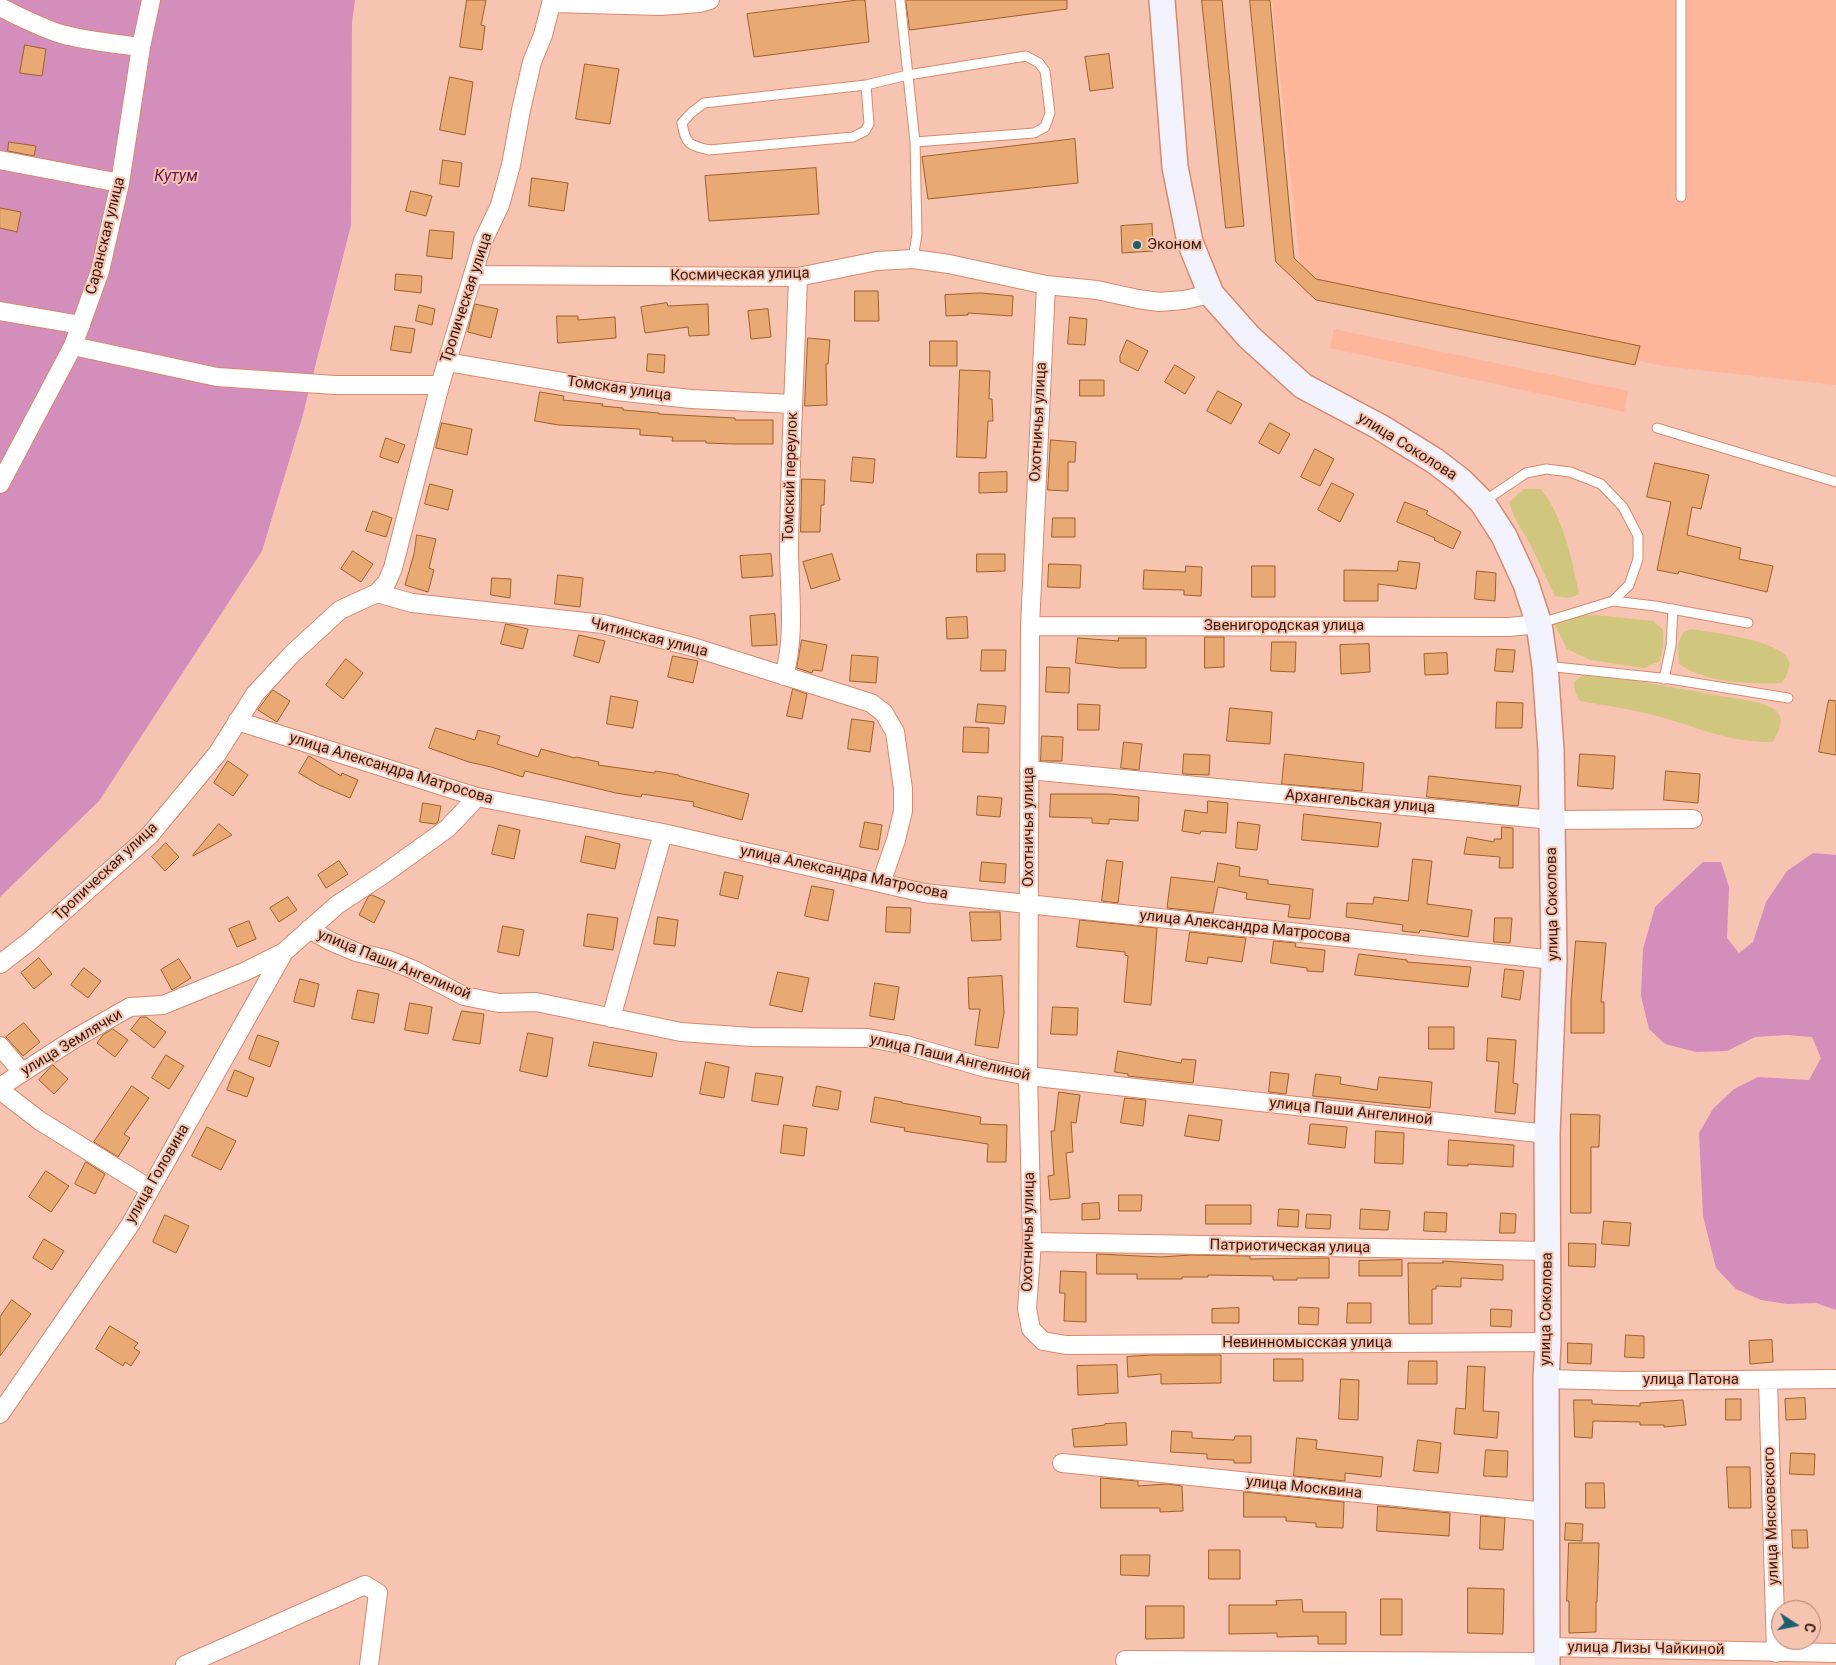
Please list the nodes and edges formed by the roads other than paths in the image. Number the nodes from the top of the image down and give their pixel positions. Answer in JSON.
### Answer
{"nodes":[{"id":1,"x":150,"y":0,"type":"edge"},
{"id":2,"x":710,"y":0,"type":"edge"},
{"id":3,"x":900,"y":0,"type":"edge"},
{"id":4,"x":1162,"y":0,"type":"edge"},
{"id":5,"x":1681,"y":0,"type":"edge"},
{"id":6,"x":552,"y":1,"type":"edge"},
{"id":7,"x":0,"y":7,"type":"edge"},
{"id":8,"x":141,"y":47,"type":"junction"},
{"id":9,"x":908,"y":75,"type":"junction"},
{"id":10,"x":866,"y":85,"type":"junction"},
{"id":11,"x":915,"y":142,"type":"junction"},
{"id":12,"x":0,"y":160,"type":"edge"},
{"id":13,"x":120,"y":183,"type":"junction"},
{"id":14,"x":1681,"y":197,"type":"dead end"},
{"id":15,"x":913,"y":259,"type":"junction"},
{"id":16,"x":473,"y":275,"type":"junction"},
{"id":17,"x":798,"y":277,"type":"junction"},
{"id":18,"x":1046,"y":285,"type":"junction"},
{"id":19,"x":1211,"y":294,"type":"junction"},
{"id":20,"x":0,"y":311,"type":"edge"},
{"id":21,"x":81,"y":325,"type":"junction"},
{"id":22,"x":73,"y":346,"type":"junction"},
{"id":23,"x":447,"y":362,"type":"junction"},
{"id":24,"x":440,"y":385,"type":"junction"},
{"id":25,"x":793,"y":404,"type":"junction"},
{"id":26,"x":1657,"y":428,"type":"dead end"},
{"id":27,"x":1836,"y":482,"type":"edge"},
{"id":28,"x":0,"y":484,"type":"edge"},
{"id":29,"x":1482,"y":502,"type":"junction"},
{"id":30,"x":377,"y":593,"type":"junction"},
{"id":31,"x":1613,"y":601,"type":"junction"},
{"id":32,"x":1673,"y":609,"type":"junction"},
{"id":33,"x":1748,"y":623,"type":"dead end"},
{"id":34,"x":1539,"y":624,"type":"junction"},
{"id":35,"x":1030,"y":626,"type":"junction"},
{"id":36,"x":1546,"y":666,"type":"junction"},
{"id":37,"x":784,"y":676,"type":"junction"},
{"id":38,"x":1664,"y":679,"type":"junction"},
{"id":39,"x":1788,"y":698,"type":"dead end"},
{"id":40,"x":237,"y":721,"type":"junction"},
{"id":41,"x":1029,"y":770,"type":"junction"},
{"id":42,"x":477,"y":797,"type":"junction"},
{"id":43,"x":1693,"y":819,"type":"dead end"},
{"id":44,"x":1552,"y":820,"type":"junction"},
{"id":45,"x":663,"y":834,"type":"junction"},
{"id":46,"x":880,"y":883,"type":"junction"},
{"id":47,"x":1028,"y":904,"type":"junction"},
{"id":48,"x":309,"y":929,"type":"junction"},
{"id":49,"x":284,"y":952,"type":"junction"},
{"id":50,"x":1554,"y":960,"type":"junction"},
{"id":51,"x":0,"y":964,"type":"edge"},
{"id":52,"x":611,"y":1018,"type":"junction"},
{"id":53,"x":0,"y":1046,"type":"edge"},
{"id":54,"x":22,"y":1072,"type":"junction"},
{"id":55,"x":1028,"y":1076,"type":"junction"},
{"id":56,"x":0,"y":1086,"type":"edge"},
{"id":57,"x":0,"y":1090,"type":"edge"},
{"id":58,"x":1548,"y":1134,"type":"junction"},
{"id":59,"x":150,"y":1189,"type":"junction"},
{"id":60,"x":1032,"y":1242,"type":"junction"},
{"id":61,"x":1548,"y":1251,"type":"junction"},
{"id":62,"x":1548,"y":1342,"type":"junction"},
{"id":63,"x":1066,"y":1345,"type":"joint"},
{"id":64,"x":1546,"y":1379,"type":"junction"},
{"id":65,"x":1836,"y":1379,"type":"edge"},
{"id":66,"x":1768,"y":1380,"type":"junction"},
{"id":67,"x":0,"y":1414,"type":"edge"},
{"id":68,"x":1062,"y":1464,"type":"dead end"},
{"id":69,"x":1546,"y":1512,"type":"junction"},
{"id":70,"x":1776,"y":1653,"type":"junction"},
{"id":71,"x":1836,"y":1654,"type":"edge"},
{"id":72,"x":1546,"y":1658,"type":"edge"},
{"id":73,"x":1125,"y":1660,"type":"dead end"},
{"id":74,"x":185,"y":1665,"type":"edge"},
{"id":75,"x":368,"y":1665,"type":"edge"}],
"edges":[{"from":1,"to":8,"type":"street","name":"Саранская улица"},
{"from":2,"to":6,"type":"street"},
{"from":3,"to":9,"type":"lane"},
{"from":4,"to":19,"type":"main road","name":"улица Соколова"},
{"from":5,"to":14,"type":"lane"},
{"from":6,"to":16,"type":"street","name":"Тропическая улица"},
{"from":7,"to":8,"type":"street"},
{"from":8,"to":13,"type":"street","name":"Саранская улица"},
{"from":9,"to":10,"type":"lane"},
{"from":9,"to":11,"type":"lane"},
{"from":9,"to":11,"type":"lane"},
{"from":10,"to":10,"type":"lane"},
{"from":11,"to":15,"type":"lane"},
{"from":12,"to":13,"type":"street"},
{"from":13,"to":21,"type":"street","name":"Саранская улица"},
{"from":15,"to":17,"type":"street","name":"Космическая улица"},
{"from":15,"to":18,"type":"street","name":"Космическая улица"},
{"from":16,"to":17,"type":"street","name":"Космическая улица"},
{"from":16,"to":23,"type":"street","name":"Тропическая улица"},
{"from":17,"to":25,"type":"street","name":"Томский переулок"},
{"from":18,"to":19,"type":"street","name":"Космическая улица"},
{"from":18,"to":35,"type":"street","name":"Охотничья улица"},
{"from":19,"to":29,"type":"main road","name":"улица Соколова"},
{"from":20,"to":21,"type":"street"},
{"from":21,"to":22,"type":"street","name":"Саранская улица"},
{"from":22,"to":24,"type":"street"},
{"from":22,"to":28,"type":"street","name":"Саранская улица"},
{"from":23,"to":24,"type":"street","name":"Тропическая улица"},
{"from":23,"to":25,"type":"street","name":"Томская улица"},
{"from":24,"to":30,"type":"street","name":"Тропическая улица"},
{"from":25,"to":37,"type":"street","name":"Томский переулок"},
{"from":26,"to":27,"type":"lane"},
{"from":29,"to":31,"type":"lane"},
{"from":29,"to":34,"type":"main road","name":"улица Соколова"},
{"from":30,"to":37,"type":"street","name":"Читинская улица"},
{"from":30,"to":40,"type":"street","name":"Тропическая улица"},
{"from":31,"to":32,"type":"lane"},
{"from":31,"to":34,"type":"lane"},
{"from":32,"to":33,"type":"lane"},
{"from":32,"to":38,"type":"lane"},
{"from":34,"to":35,"type":"street","name":"Звенигородская улица"},
{"from":34,"to":36,"type":"main road","name":"улица Соколова"},
{"from":35,"to":41,"type":"street","name":"Охотничья улица"},
{"from":36,"to":38,"type":"lane"},
{"from":36,"to":44,"type":"main road","name":"улица Соколова"},
{"from":37,"to":46,"type":"street","name":"Читинская улица"},
{"from":38,"to":39,"type":"lane"},
{"from":40,"to":42,"type":"street","name":"улица Александра Матросова"},
{"from":40,"to":51,"type":"street","name":"Тропическая улица"},
{"from":41,"to":44,"type":"street","name":"Архангельская улица"},
{"from":41,"to":47,"type":"street","name":"Охотничья улица"},
{"from":42,"to":45,"type":"street","name":"улица Александра Матросова"},
{"from":42,"to":48,"type":"street","name":"улица Головина"},
{"from":43,"to":44,"type":"street","name":"Архангельская улица"},
{"from":44,"to":50,"type":"main road","name":"улица Соколова"},
{"from":45,"to":46,"type":"street","name":"улица Александра Матросова"},
{"from":45,"to":52,"type":"street"},
{"from":46,"to":47,"type":"street","name":"улица Александра Матросова"},
{"from":47,"to":50,"type":"street","name":"улица Александра Матросова"},
{"from":47,"to":55,"type":"street","name":"Охотничья улица"},
{"from":48,"to":49,"type":"street","name":"улица Головина"},
{"from":48,"to":52,"type":"street","name":"улица Паши Ангелиной"},
{"from":49,"to":54,"type":"street","name":"улица Землячки"},
{"from":49,"to":59,"type":"street","name":"улица Головина"},
{"from":50,"to":58,"type":"main road","name":"улица Соколова"},
{"from":52,"to":55,"type":"street","name":"улица Паши Ангелиной"},
{"from":53,"to":54,"type":"street"},
{"from":54,"to":56,"type":"street","name":"улица Землячки"},
{"from":55,"to":58,"type":"street","name":"улица Паши Ангелиной"},
{"from":55,"to":60,"type":"street","name":"Охотничья улица"},
{"from":57,"to":59,"type":"street"},
{"from":58,"to":61,"type":"main road","name":"улица Соколова"},
{"from":59,"to":67,"type":"street","name":"улица Головина"},
{"from":60,"to":61,"type":"street","name":"Патриотическая улица"},
{"from":60,"to":63,"type":"street","name":"Охотничья улица"},
{"from":61,"to":62,"type":"main road","name":"улица Соколова"},
{"from":62,"to":63,"type":"street","name":"Невинномысская улица"},
{"from":62,"to":64,"type":"main road","name":"улица Соколова"},
{"from":64,"to":66,"type":"street","name":"улица Патона"},
{"from":64,"to":69,"type":"main road","name":"улица Соколова"},
{"from":65,"to":66,"type":"street","name":"улица Патона"},
{"from":66,"to":70,"type":"street","name":"улица Мясковского"},
{"from":68,"to":69,"type":"street","name":"улица Москвина"},
{"from":69,"to":72,"type":"main road","name":"улица Соколова"},
{"from":70,"to":71,"type":"street","name":"улица Лизы Чайкиной"},
{"from":70,"to":72,"type":"street","name":"улица Лизы Чайкиной"},
{"from":72,"to":73,"type":"street","name":"улица Лизы Чайкиной"},
{"from":74,"to":75,"type":"street"}]}
